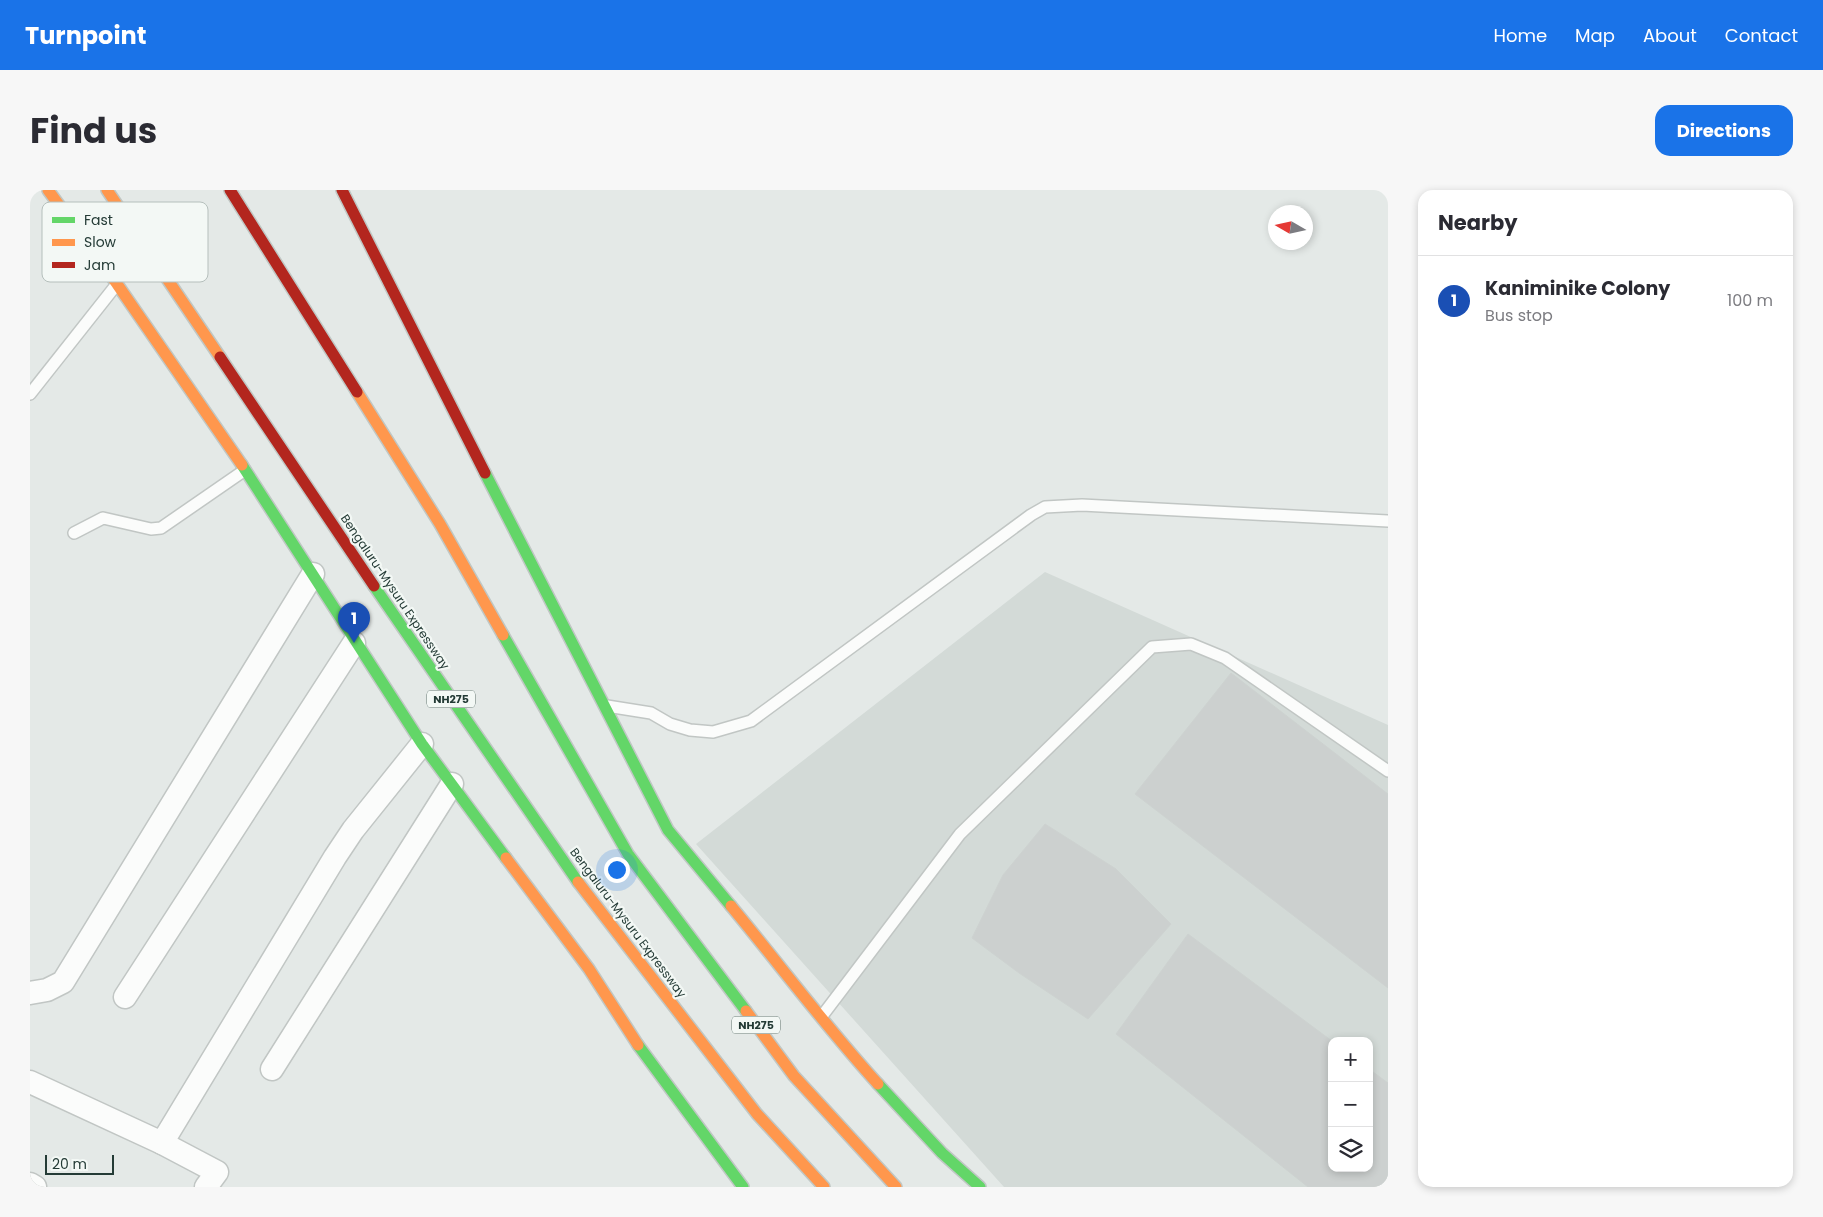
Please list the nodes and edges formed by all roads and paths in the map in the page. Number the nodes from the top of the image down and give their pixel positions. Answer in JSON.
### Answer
{"nodes":[{"id":1,"x":48,"y":190,"type":"edge"},
{"id":2,"x":107,"y":190,"type":"edge"},
{"id":3,"x":230,"y":190,"type":"edge"},
{"id":4,"x":342,"y":190,"type":"edge"},
{"id":5,"x":57,"y":202,"type":"edge"},
{"id":6,"x":115,"y":202,"type":"edge"},
{"id":7,"x":169,"y":282,"type":"edge"},
{"id":8,"x":117,"y":284,"type":"joint"},
{"id":9,"x":30,"y":394,"type":"edge"},
{"id":10,"x":245,"y":470,"type":"junction"},
{"id":11,"x":1388,"y":521,"type":"edge"},
{"id":12,"x":74,"y":533,"type":"dead end"},
{"id":13,"x":313,"y":574,"type":"junction"},
{"id":14,"x":354,"y":643,"type":"junction"},
{"id":15,"x":605,"y":706,"type":"junction"},
{"id":16,"x":422,"y":744,"type":"junction"},
{"id":17,"x":1388,"y":771,"type":"edge"},
{"id":18,"x":452,"y":784,"type":"junction"},
{"id":19,"x":30,"y":992,"type":"edge"},
{"id":20,"x":125,"y":997,"type":"dead end"},
{"id":21,"x":822,"y":1016,"type":"junction"},
{"id":22,"x":272,"y":1070,"type":"dead end"},
{"id":23,"x":30,"y":1082,"type":"edge"},
{"id":24,"x":162,"y":1143,"type":"junction"},
{"id":25,"x":30,"y":1184,"type":"edge"},
{"id":26,"x":35,"y":1187,"type":"edge"},
{"id":27,"x":206,"y":1187,"type":"edge"},
{"id":28,"x":743,"y":1187,"type":"edge"},
{"id":29,"x":824,"y":1187,"type":"edge"},
{"id":30,"x":896,"y":1187,"type":"edge"},
{"id":31,"x":980,"y":1187,"type":"edge"}],
"edges":[{"from":1,"to":5,"type":"main road"},
{"from":2,"to":6,"type":"main road","name":"Bengaluru-Mysuru Expressway","number":"NH275"},
{"from":3,"to":30,"type":"main road","number":"NH275"},
{"from":4,"to":15,"type":"main road"},
{"from":7,"to":29,"type":"main road","name":"Bengaluru-Mysuru Expressway","number":"NH275"},
{"from":8,"to":9,"type":"lane"},
{"from":8,"to":10,"type":"main road"},
{"from":10,"to":12,"type":"lane"},
{"from":10,"to":13,"type":"main road"},
{"from":11,"to":15,"type":"lane"},
{"from":13,"to":14,"type":"main road"},
{"from":13,"to":19,"type":"street"},
{"from":14,"to":16,"type":"main road"},
{"from":14,"to":20,"type":"street"},
{"from":15,"to":21,"type":"main road"},
{"from":16,"to":18,"type":"main road"},
{"from":16,"to":24,"type":"street"},
{"from":17,"to":21,"type":"lane"},
{"from":18,"to":22,"type":"street"},
{"from":18,"to":28,"type":"main road"},
{"from":21,"to":31,"type":"main road"},
{"from":23,"to":24,"type":"street"},
{"from":24,"to":27,"type":"street"},
{"from":25,"to":26,"type":"street"}]}
